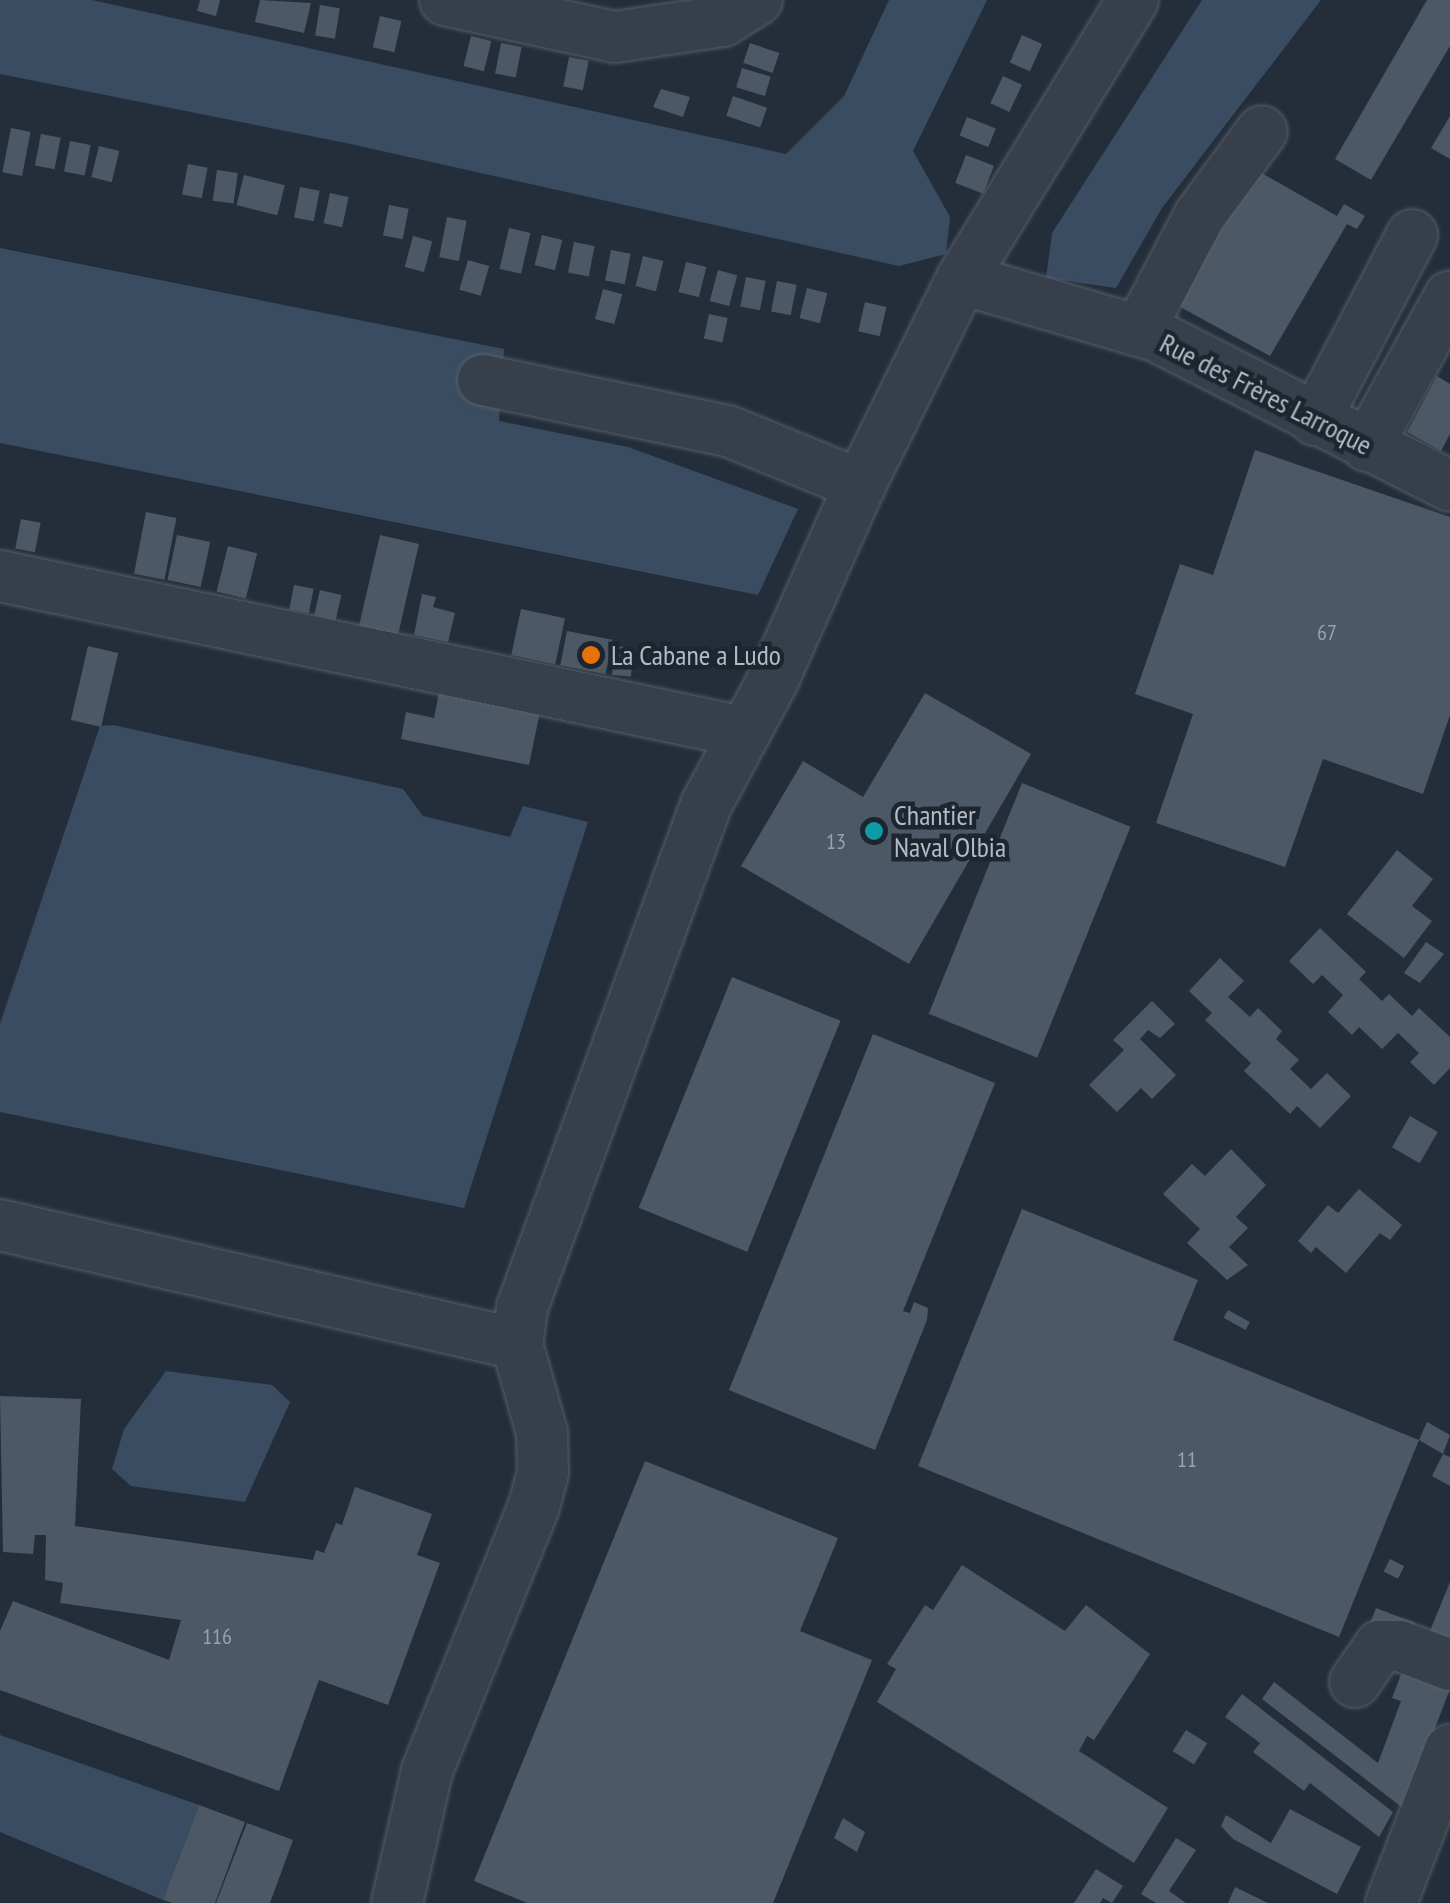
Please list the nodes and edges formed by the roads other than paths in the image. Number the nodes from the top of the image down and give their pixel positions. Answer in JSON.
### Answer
{"nodes":[{"id":1,"x":445,"y":0,"type":"edge"},
{"id":2,"x":757,"y":0,"type":"edge"},
{"id":3,"x":1133,"y":0,"type":"edge"},
{"id":4,"x":1262,"y":131,"type":"dead end"},
{"id":5,"x":1412,"y":235,"type":"dead end"},
{"id":6,"x":962,"y":279,"type":"junction"},
{"id":7,"x":1450,"y":296,"type":"edge"},
{"id":8,"x":1139,"y":331,"type":"junction"},
{"id":9,"x":484,"y":380,"type":"dead end"},
{"id":10,"x":1315,"y":420,"type":"junction"},
{"id":11,"x":1367,"y":446,"type":"junction"},
{"id":12,"x":860,"y":485,"type":"junction"},
{"id":13,"x":1450,"y":486,"type":"edge"},
{"id":14,"x":0,"y":576,"type":"edge"},
{"id":15,"x":742,"y":732,"type":"junction"},
{"id":16,"x":0,"y":1225,"type":"edge"},
{"id":17,"x":517,"y":1344,"type":"junction"},
{"id":18,"x":1450,"y":1665,"type":"edge"},
{"id":19,"x":1355,"y":1682,"type":"dead end"},
{"id":20,"x":1450,"y":1750,"type":"edge"},
{"id":21,"x":396,"y":1903,"type":"edge"},
{"id":22,"x":1391,"y":1903,"type":"edge"}],
"edges":[{"from":1,"to":2,"type":"street"},
{"from":3,"to":6,"type":"street"},
{"from":4,"to":8,"type":"street"},
{"from":5,"to":10,"type":"street"},
{"from":6,"to":8,"type":"street","name":"Rue des Frères Larroque"},
{"from":6,"to":12,"type":"street"},
{"from":7,"to":11,"type":"street"},
{"from":8,"to":10,"type":"street","name":"Rue des Frères Larroque"},
{"from":9,"to":12,"type":"street"},
{"from":10,"to":11,"type":"street","name":"Rue des Frères Larroque"},
{"from":11,"to":13,"type":"street","name":"Rue des Frères Larroque"},
{"from":12,"to":15,"type":"street"},
{"from":14,"to":15,"type":"street"},
{"from":15,"to":17,"type":"street"},
{"from":16,"to":17,"type":"street"},
{"from":17,"to":21,"type":"street"},
{"from":18,"to":19,"type":"street"},
{"from":20,"to":22,"type":"street"}]}
